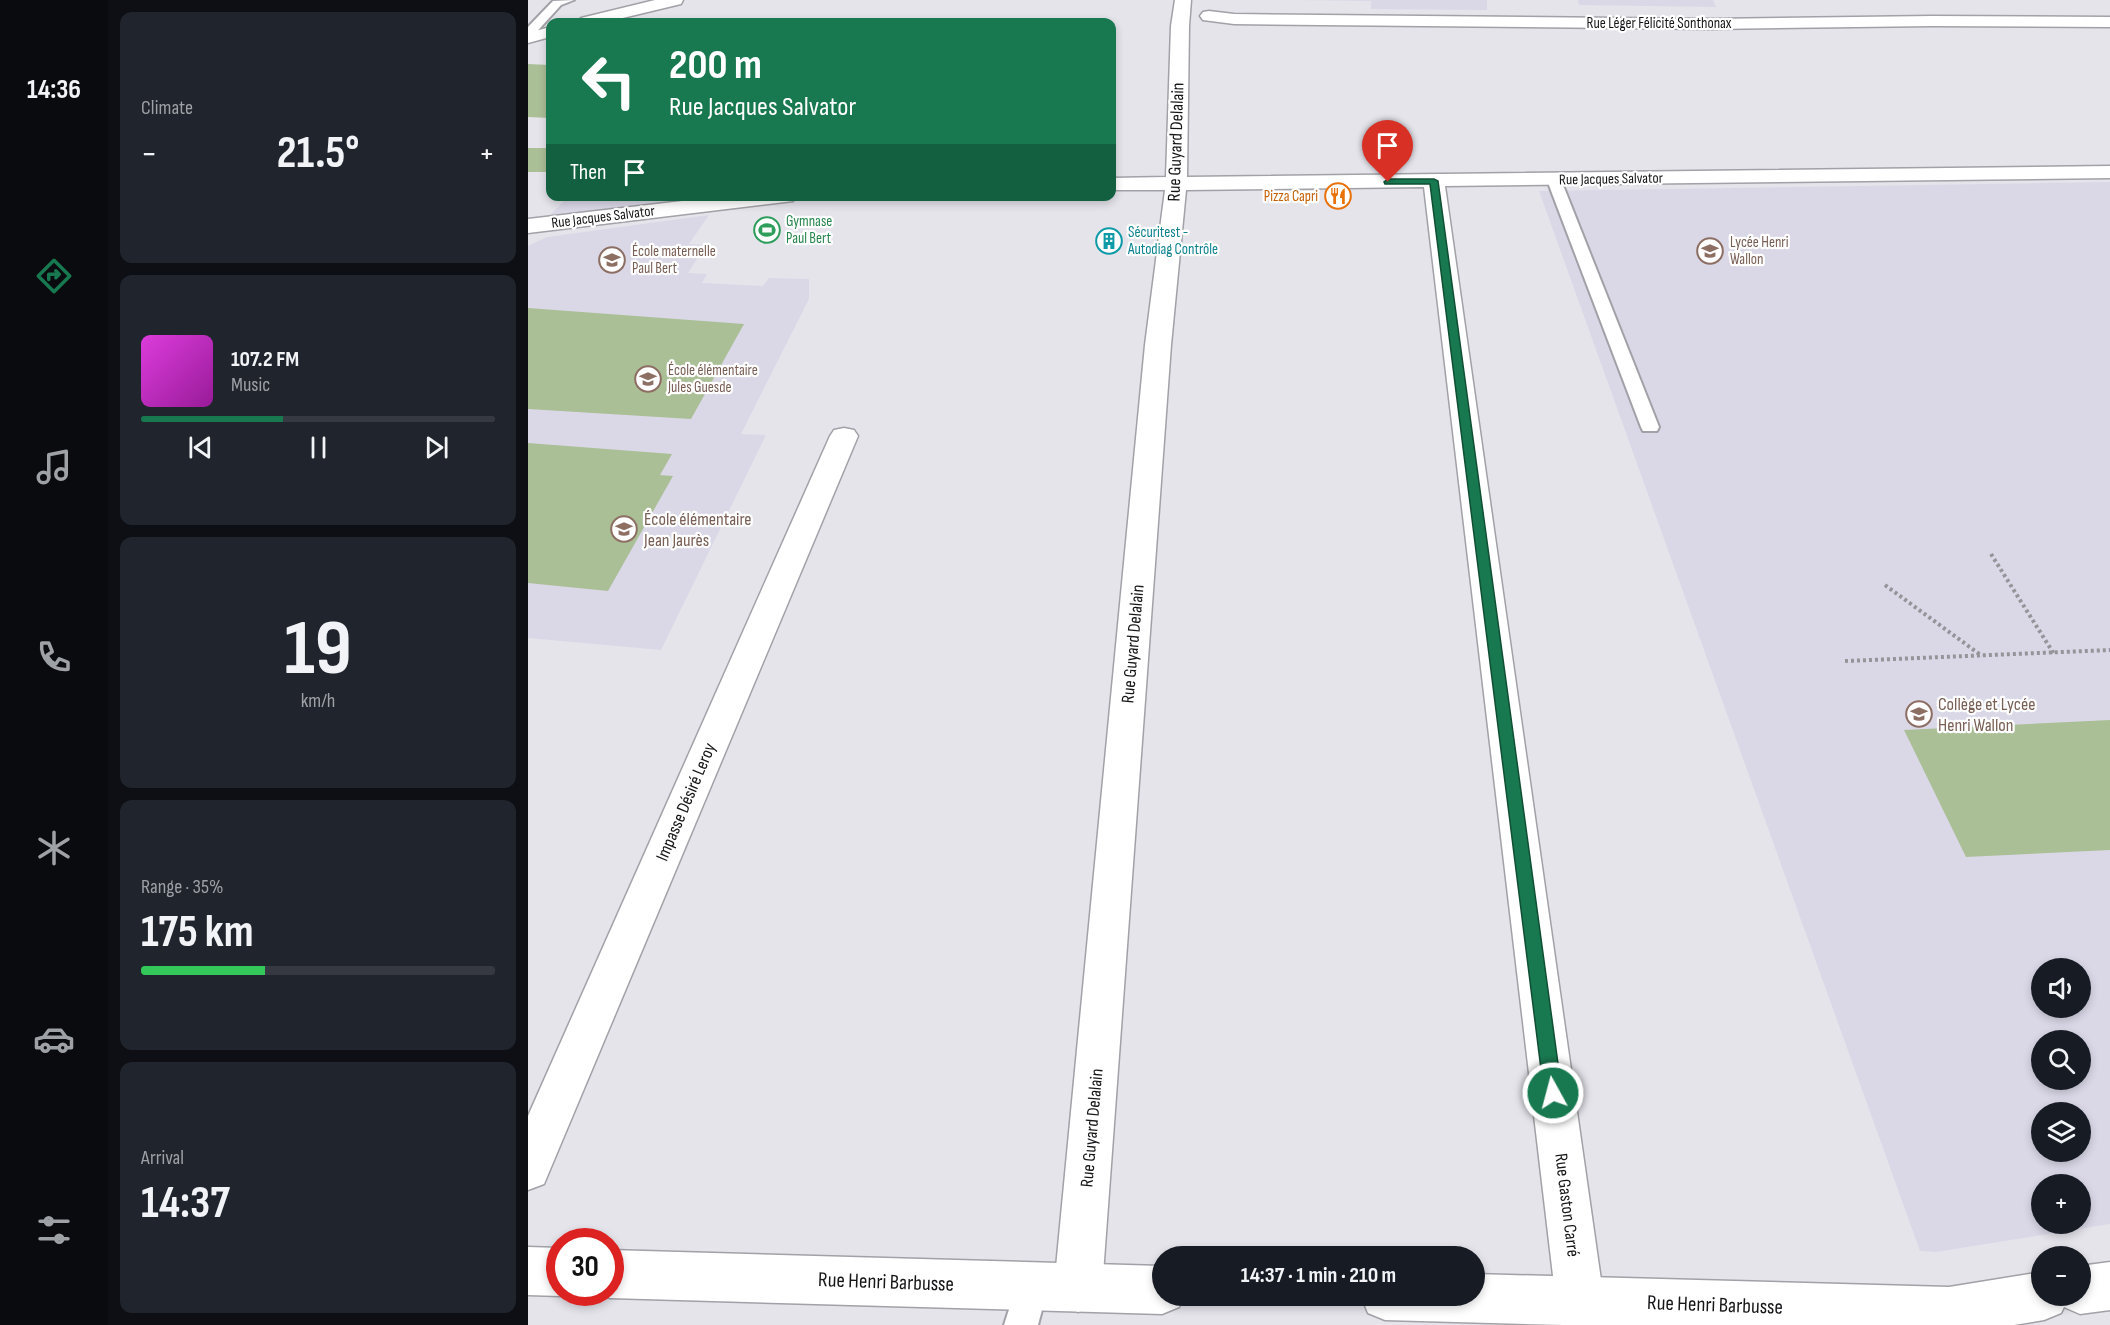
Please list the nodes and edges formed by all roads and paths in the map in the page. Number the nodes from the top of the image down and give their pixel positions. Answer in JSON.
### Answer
{"nodes":[{"id":1,"x":568,"y":0,"type":"edge"},
{"id":2,"x":675,"y":0,"type":"edge"},
{"id":3,"x":1184,"y":0,"type":"edge"},
{"id":4,"x":1249,"y":3,"type":"dead end"},
{"id":5,"x":1209,"y":16,"type":"junction"},
{"id":6,"x":603,"y":18,"type":"edge"},
{"id":7,"x":2110,"y":22,"type":"edge"},
{"id":8,"x":1180,"y":26,"type":"junction"},
{"id":9,"x":546,"y":33,"type":"edge"},
{"id":10,"x":528,"y":36,"type":"edge"},
{"id":11,"x":2110,"y":172,"type":"edge"},
{"id":12,"x":1554,"y":180,"type":"junction"},
{"id":13,"x":1434,"y":181,"type":"junction"},
{"id":14,"x":1116,"y":184,"type":"edge"},
{"id":15,"x":1176,"y":184,"type":"junction"},
{"id":16,"x":742,"y":201,"type":"edge"},
{"id":17,"x":528,"y":226,"type":"edge"},
{"id":18,"x":1650,"y":427,"type":"dead end"},
{"id":19,"x":844,"y":436,"type":"dead end"},
{"id":20,"x":1991,"y":554,"type":"dead end"},
{"id":21,"x":1885,"y":585,"type":"dead end"},
{"id":22,"x":2110,"y":650,"type":"edge"},
{"id":23,"x":2054,"y":654,"type":"junction"},
{"id":24,"x":1983,"y":657,"type":"junction"},
{"id":25,"x":1845,"y":662,"type":"dead end"},
{"id":26,"x":528,"y":1168,"type":"edge"},
{"id":27,"x":528,"y":1271,"type":"edge"},
{"id":28,"x":546,"y":1272,"type":"edge"},
{"id":29,"x":624,"y":1275,"type":"edge"},
{"id":30,"x":2110,"y":1286,"type":"edge"},
{"id":31,"x":1078,"y":1288,"type":"junction"},
{"id":32,"x":2091,"y":1289,"type":"edge"},
{"id":33,"x":1152,"y":1290,"type":"edge"},
{"id":34,"x":2031,"y":1298,"type":"edge"},
{"id":35,"x":1485,"y":1299,"type":"edge"},
{"id":36,"x":1580,"y":1301,"type":"junction"},
{"id":37,"x":1027,"y":1306,"type":"edge"},
{"id":38,"x":1663,"y":1314,"type":"edge"}],
"edges":[{"from":1,"to":10,"type":"lane"},
{"from":2,"to":6,"type":"street"},
{"from":3,"to":8,"type":"street","name":"Rue Guyard Delalain"},
{"from":4,"to":5,"type":"street"},
{"from":5,"to":7,"type":"street","name":"Rue Léger Félicité Sonthonax"},
{"from":5,"to":8,"type":"street"},
{"from":8,"to":15,"type":"street","name":"Rue Guyard Delalain"},
{"from":9,"to":10,"type":"street"},
{"from":11,"to":12,"type":"street","name":"Rue Jacques Salvator"},
{"from":12,"to":13,"type":"street","name":"Rue Jacques Salvator"},
{"from":12,"to":18,"type":"lane"},
{"from":13,"to":15,"type":"street","name":"Rue Jacques Salvator"},
{"from":13,"to":36,"type":"street","name":"Rue Gaston Carré"},
{"from":14,"to":15,"type":"street","name":"Rue Jacques Salvator"},
{"from":15,"to":31,"type":"street","name":"Rue Guyard Delalain"},
{"from":16,"to":17,"type":"street","name":"Rue Jacques Salvator"},
{"from":19,"to":26,"type":"street","name":"Impasse Désiré Leroy"},
{"from":20,"to":23,"type":"path"},
{"from":21,"to":24,"type":"path"},
{"from":22,"to":23,"type":"path"},
{"from":23,"to":24,"type":"path"},
{"from":24,"to":25,"type":"path"},
{"from":27,"to":28,"type":"street"},
{"from":29,"to":37,"type":"street","name":"Rue Henri Barbusse"},
{"from":30,"to":32,"type":"street"},
{"from":31,"to":33,"type":"street","name":"Rue Henri Barbusse"},
{"from":31,"to":37,"type":"street","name":"Rue Henri Barbusse"},
{"from":34,"to":38,"type":"street","name":"Rue Henri Barbusse"},
{"from":35,"to":36,"type":"street","name":"Rue Henri Barbusse"},
{"from":36,"to":38,"type":"street","name":"Rue Henri Barbusse"}]}
